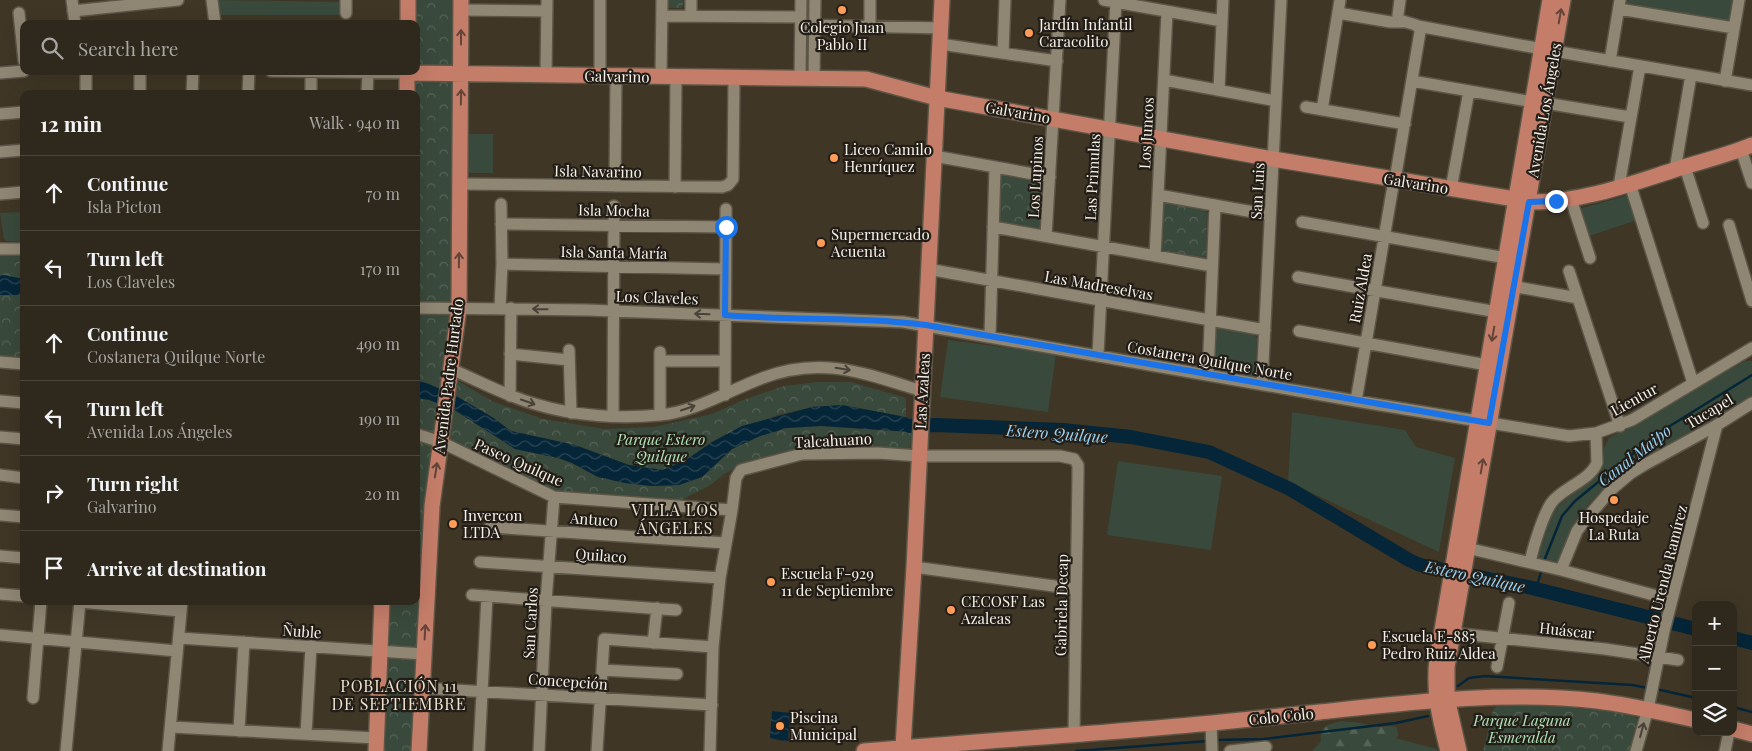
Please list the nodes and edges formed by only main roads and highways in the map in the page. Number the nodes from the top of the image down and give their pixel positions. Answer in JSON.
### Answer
{"nodes":[{"id":1,"x":408,"y":0,"type":"edge"},
{"id":2,"x":942,"y":0,"type":"edge"},
{"id":3,"x":1550,"y":0,"type":"edge"},
{"id":4,"x":1563,"y":0,"type":"edge"},
{"id":5,"x":461,"y":5,"type":"edge"},
{"id":6,"x":408,"y":20,"type":"edge"},
{"id":7,"x":1548,"y":50,"type":"junction"},
{"id":8,"x":420,"y":72,"type":"edge"},
{"id":9,"x":462,"y":74,"type":"junction"},
{"id":10,"x":408,"y":75,"type":"edge"},
{"id":11,"x":407,"y":90,"type":"edge"},
{"id":12,"x":937,"y":98,"type":"junction"},
{"id":13,"x":1747,"y":147,"type":"edge"},
{"id":14,"x":1522,"y":201,"type":"junction"},
{"id":15,"x":1508,"y":285,"type":"junction"},
{"id":16,"x":1484,"y":422,"type":"junction"},
{"id":17,"x":1459,"y":565,"type":"junction"},
{"id":18,"x":1456,"y":581,"type":"junction"},
{"id":19,"x":382,"y":605,"type":"edge"},
{"id":20,"x":1441,"y":699,"type":"junction"},
{"id":21,"x":1692,"y":718,"type":"edge"},
{"id":22,"x":1737,"y":730,"type":"edge"},
{"id":23,"x":1752,"y":734,"type":"edge"},
{"id":24,"x":376,"y":744,"type":"edge"},
{"id":25,"x":903,"y":749,"type":"edge"},
{"id":26,"x":418,"y":751,"type":"edge"},
{"id":27,"x":864,"y":751,"type":"edge"},
{"id":28,"x":1448,"y":751,"type":"edge"},
{"id":29,"x":1459,"y":751,"type":"edge"}],
"edges":[{"from":1,"to":6,"type":"main road"},
{"from":2,"to":12,"type":"main road","name":"Las Azaleas"},
{"from":3,"to":7,"type":"main road","name":"Avenida Los Ángeles"},
{"from":7,"to":4,"type":"main road","name":"Avenida Los Ángeles","one_way":true},
{"from":9,"to":5,"type":"main road","name":"Avenida Padre Hurtado","one_way":true},
{"from":7,"to":14,"type":"main road","name":"Avenida Los Ángeles"},
{"from":8,"to":9,"type":"main road","name":"Galvarino"},
{"from":9,"to":12,"type":"main road","name":"Galvarino"},
{"from":26,"to":9,"type":"main road","name":"Avenida Padre Hurtado","one_way":true},
{"from":10,"to":11,"type":"main road"},
{"from":12,"to":14,"type":"main road","name":"Galvarino"},
{"from":12,"to":25,"type":"main road","name":"Las Azaleas"},
{"from":13,"to":14,"type":"main road","name":"Galvarino"},
{"from":14,"to":15,"type":"main road","name":"Avenida Los Ángeles"},
{"from":14,"to":15,"type":"main road","name":"Avenida Los Ángeles"},
{"from":15,"to":16,"type":"main road","name":"Avenida Los Ángeles"},
{"from":15,"to":16,"type":"main road","name":"Avenida Los Ángeles","one_way":true},
{"from":16,"to":17,"type":"main road","name":"Avenida Los Ángeles"},
{"from":17,"to":16,"type":"main road","name":"Avenida Los Ángeles","one_way":true},
{"from":17,"to":18,"type":"main road","name":"Avenida Los Ángeles"},
{"from":18,"to":20,"type":"main road","name":"Avenida Los Ángeles"},
{"from":18,"to":20,"type":"main road","name":"Avenida Los Ángeles"},
{"from":19,"to":24,"type":"main road"},
{"from":20,"to":21,"type":"main road","name":"Colo Colo"},
{"from":20,"to":25,"type":"main road","name":"Colo Colo"},
{"from":20,"to":28,"type":"main road","name":"Avenida Los Ángeles"},
{"from":20,"to":29,"type":"main road","name":"Avenida Los Ángeles"},
{"from":22,"to":23,"type":"main road"},
{"from":25,"to":27,"type":"main road","name":"Colo Colo"}]}
